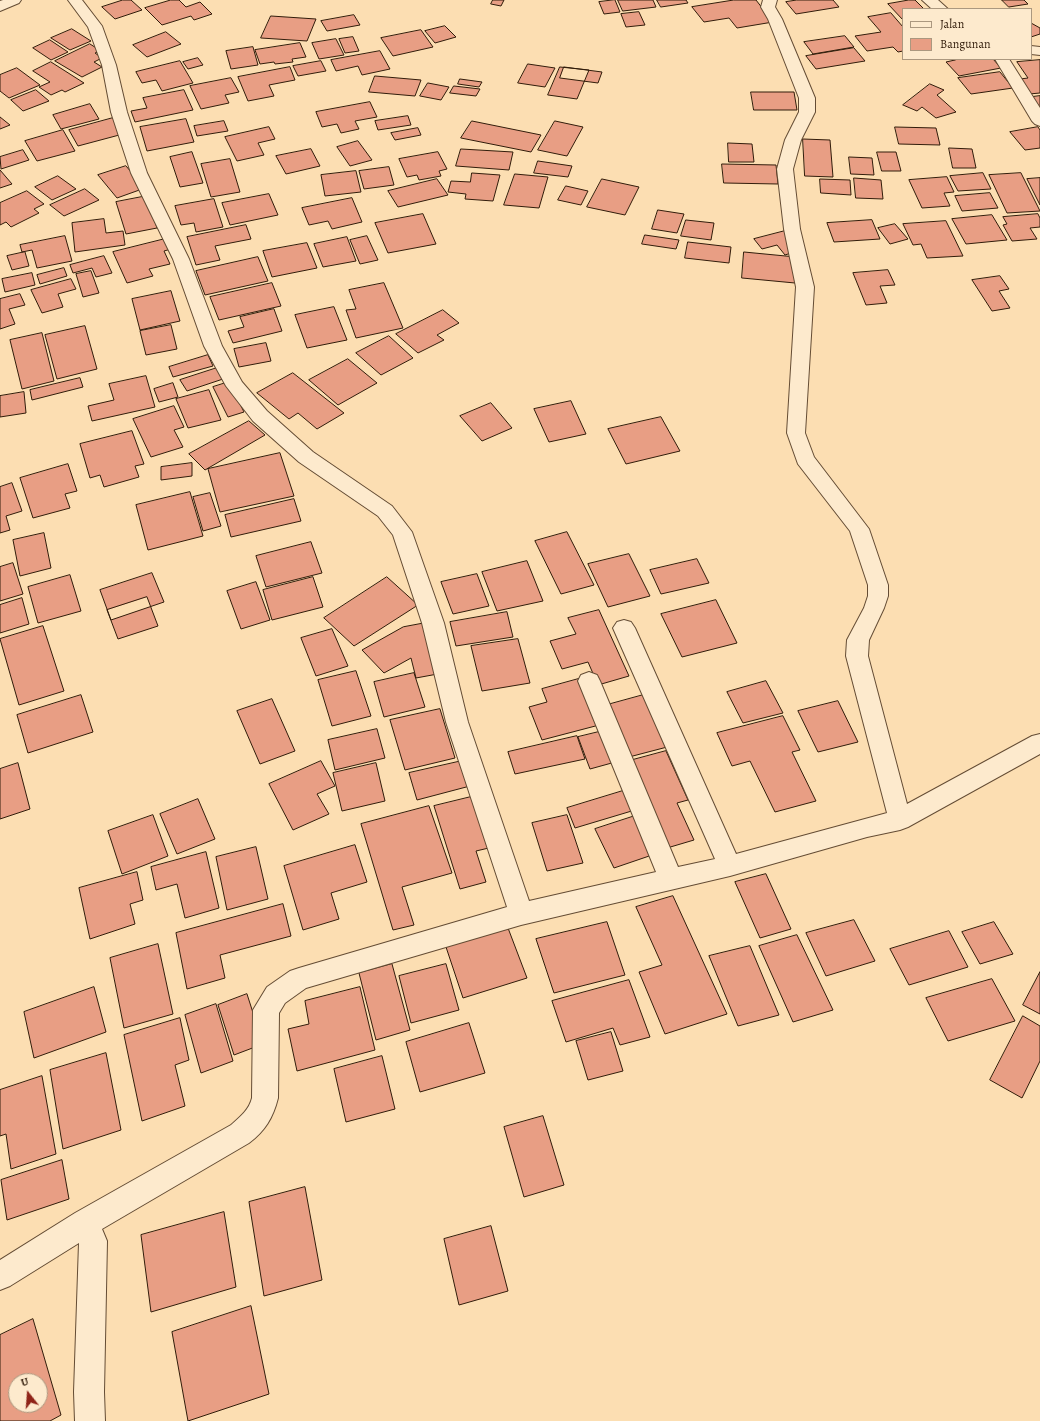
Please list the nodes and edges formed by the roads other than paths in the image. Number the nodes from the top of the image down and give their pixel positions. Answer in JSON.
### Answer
{"nodes":[{"id":1,"x":14,"y":0,"type":"edge"},
{"id":2,"x":75,"y":0,"type":"edge"},
{"id":3,"x":770,"y":0,"type":"edge"},
{"id":4,"x":929,"y":0,"type":"edge"},
{"id":5,"x":0,"y":7,"type":"edge"},
{"id":6,"x":940,"y":8,"type":"edge"},
{"id":7,"x":1003,"y":60,"type":"edge"},
{"id":8,"x":1040,"y":121,"type":"edge"},
{"id":9,"x":624,"y":628,"type":"dead end"},
{"id":10,"x":589,"y":681,"type":"dead end"},
{"id":11,"x":1040,"y":743,"type":"edge"},
{"id":12,"x":900,"y":820,"type":"junction"},
{"id":13,"x":730,"y":866,"type":"junction"},
{"id":14,"x":671,"y":879,"type":"junction"},
{"id":15,"x":521,"y":914,"type":"junction"},
{"id":16,"x":85,"y":1223,"type":"junction"},
{"id":17,"x":0,"y":1276,"type":"edge"},
{"id":18,"x":90,"y":1421,"type":"edge"}],
"edges":[{"from":1,"to":5,"type":"street"},
{"from":2,"to":15,"type":"street"},
{"from":3,"to":12,"type":"street"},
{"from":4,"to":6,"type":"street"},
{"from":7,"to":8,"type":"street"},
{"from":9,"to":13,"type":"street"},
{"from":10,"to":14,"type":"street"},
{"from":11,"to":12,"type":"street"},
{"from":12,"to":13,"type":"street"},
{"from":13,"to":14,"type":"street"},
{"from":14,"to":15,"type":"street"},
{"from":15,"to":16,"type":"street"},
{"from":16,"to":17,"type":"street"},
{"from":16,"to":18,"type":"street"}]}
